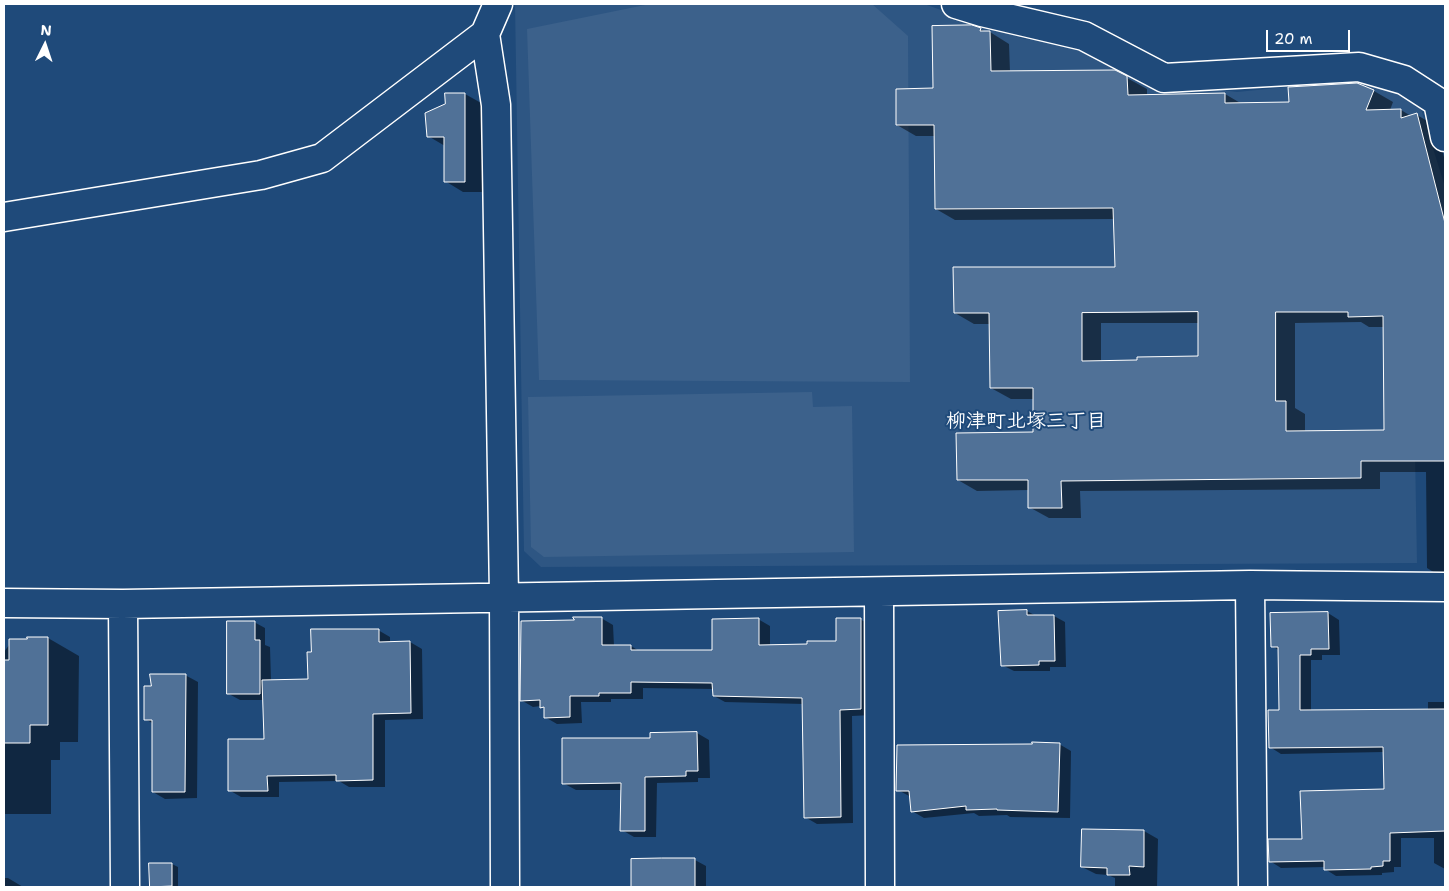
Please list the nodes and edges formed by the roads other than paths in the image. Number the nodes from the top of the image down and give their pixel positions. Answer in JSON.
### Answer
{"nodes":[{"id":1,"x":498,"y":4,"type":"edge"},
{"id":2,"x":956,"y":4,"type":"edge"},
{"id":3,"x":485,"y":34,"type":"junction"},
{"id":4,"x":1445,"y":137,"type":"edge"},
{"id":5,"x":4,"y":217,"type":"edge"},
{"id":6,"x":1250,"y":585,"type":"junction"},
{"id":7,"x":1445,"y":587,"type":"edge"},
{"id":8,"x":879,"y":592,"type":"junction"},
{"id":9,"x":504,"y":596,"type":"junction"},
{"id":10,"x":4,"y":603,"type":"edge"},
{"id":11,"x":123,"y":604,"type":"junction"},
{"id":12,"x":126,"y":887,"type":"edge"},
{"id":13,"x":505,"y":887,"type":"edge"},
{"id":14,"x":880,"y":887,"type":"edge"},
{"id":15,"x":1253,"y":887,"type":"edge"}],
"edges":[{"from":1,"to":3,"type":"street"},
{"from":2,"to":4,"type":"street"},
{"from":3,"to":5,"type":"street"},
{"from":3,"to":9,"type":"street"},
{"from":6,"to":7,"type":"street"},
{"from":6,"to":8,"type":"street"},
{"from":6,"to":15,"type":"street"},
{"from":8,"to":9,"type":"street"},
{"from":8,"to":14,"type":"street"},
{"from":9,"to":11,"type":"street"},
{"from":9,"to":13,"type":"street"},
{"from":10,"to":11,"type":"street"},
{"from":11,"to":12,"type":"street"}]}
